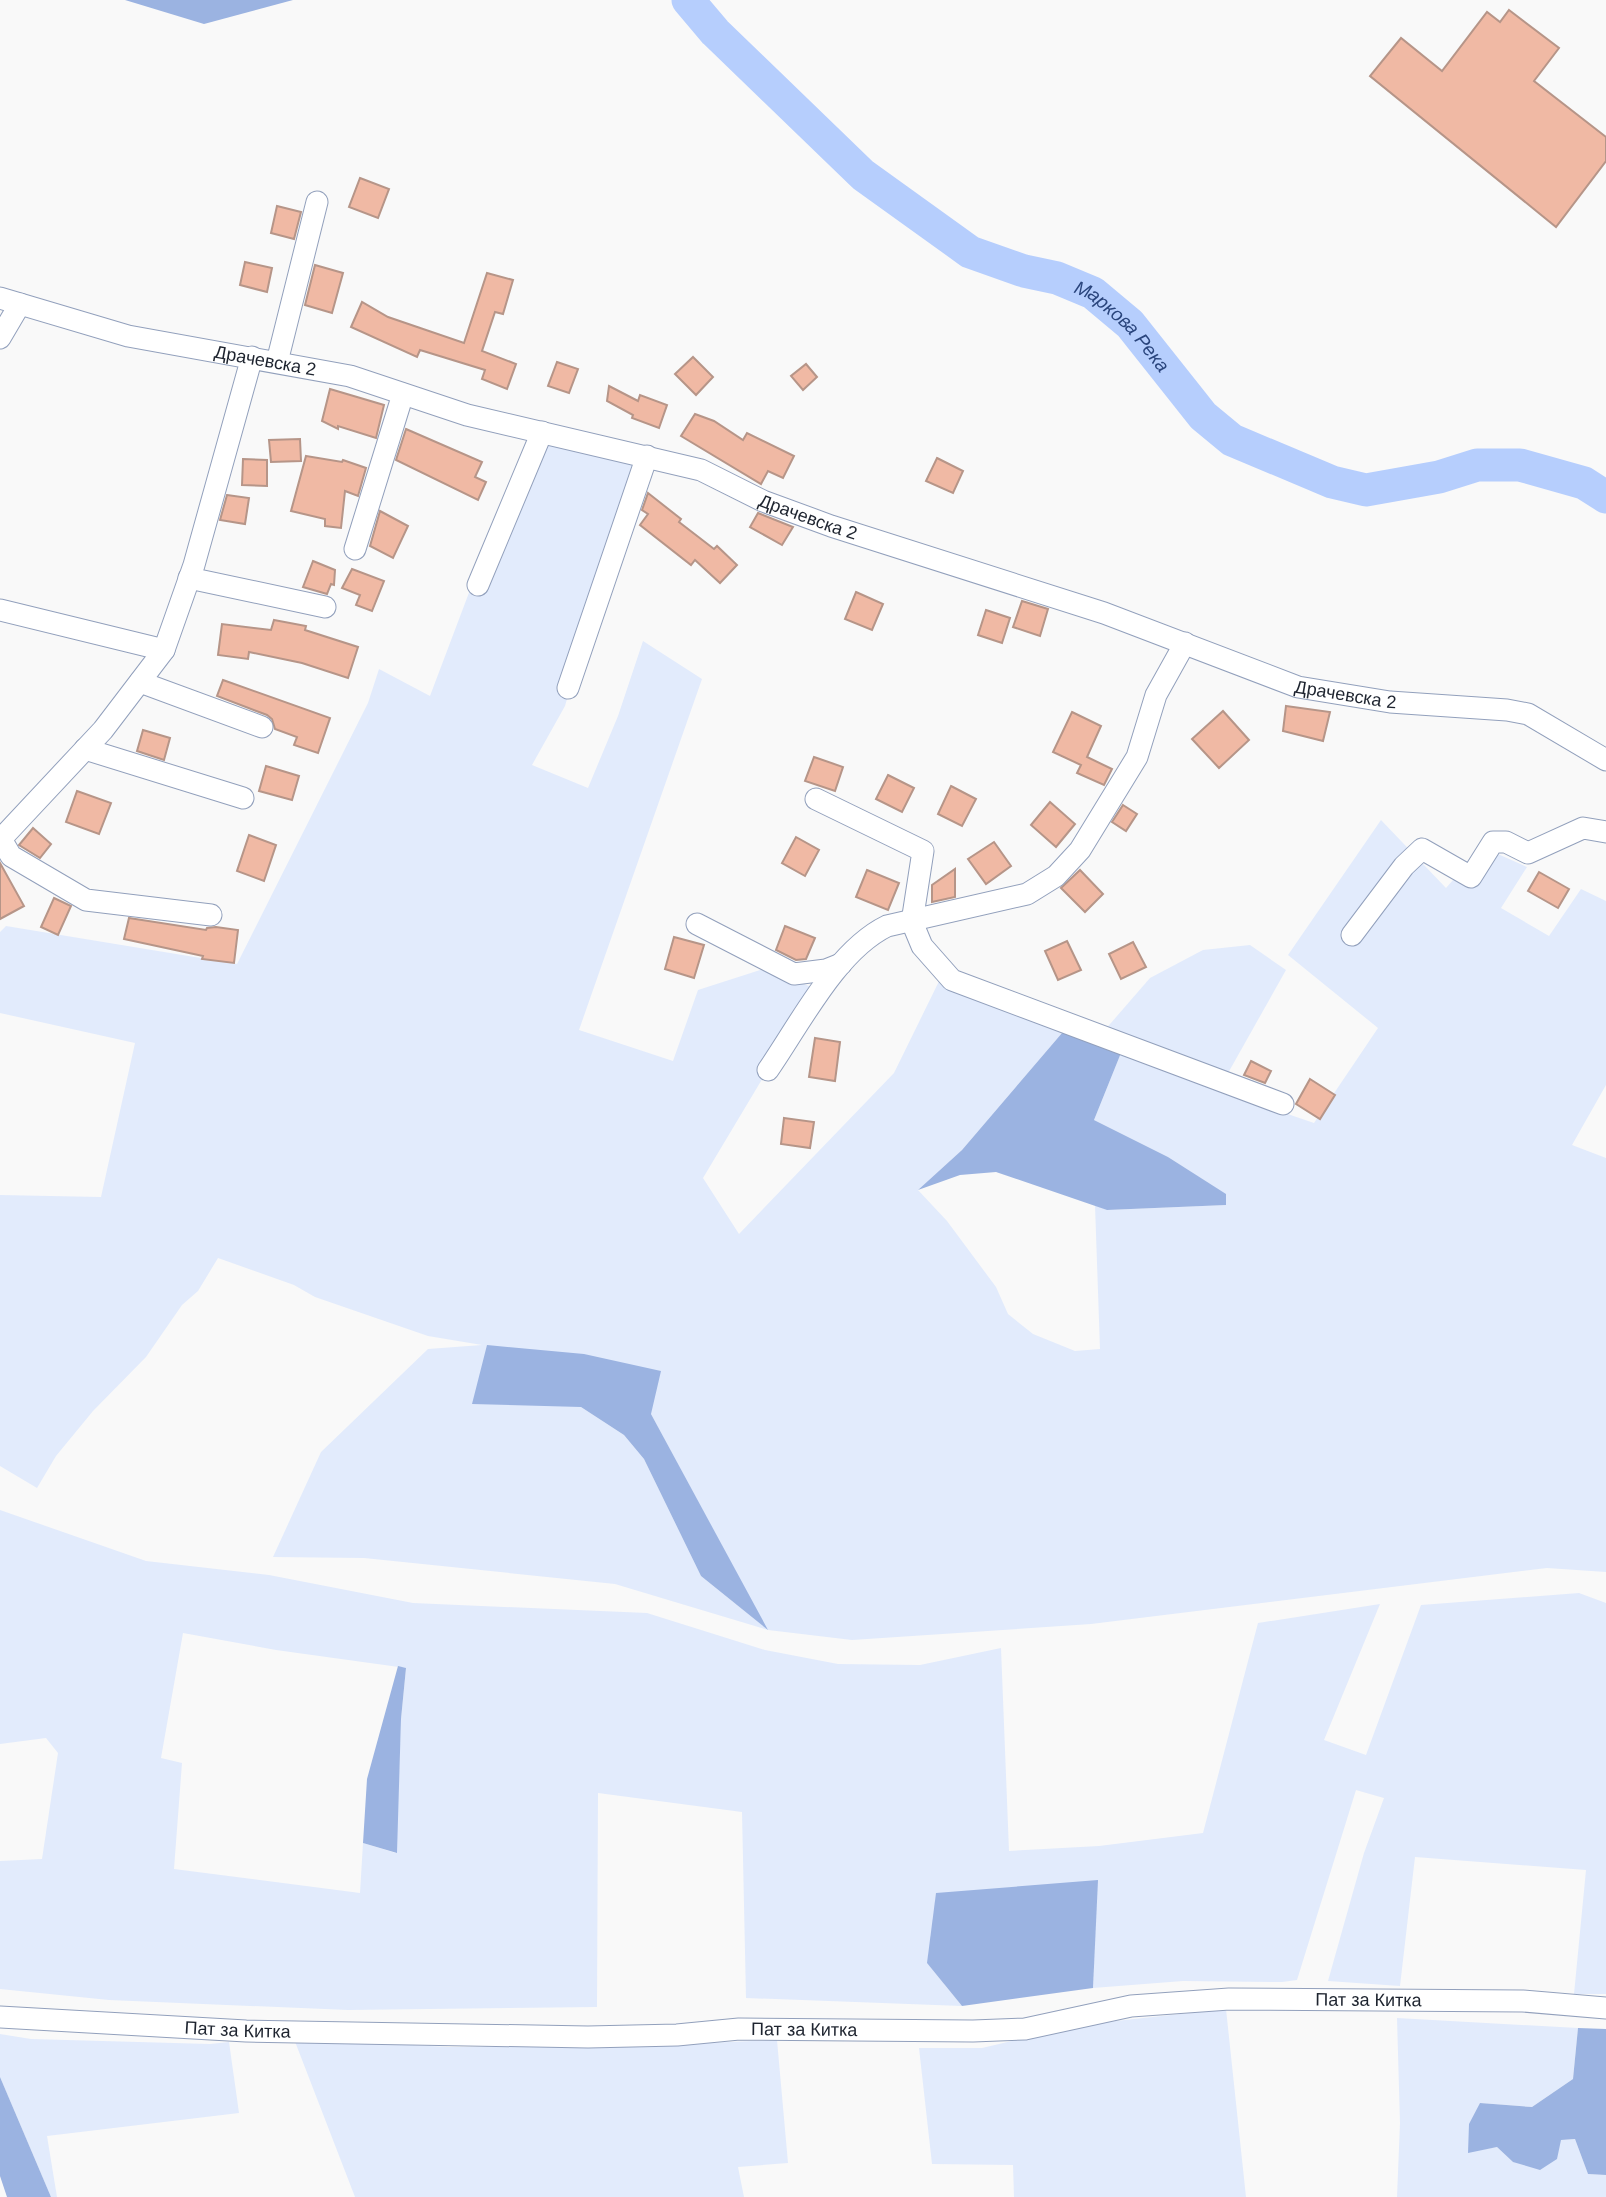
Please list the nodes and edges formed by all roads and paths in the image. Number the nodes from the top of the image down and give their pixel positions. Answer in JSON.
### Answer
{"nodes":[{"id":1,"x":317,"y":202,"type":"dead end"},
{"id":2,"x":10,"y":301,"type":"edge"},
{"id":3,"x":0,"y":338,"type":"edge"},
{"id":4,"x":252,"y":357,"type":"junction"},
{"id":5,"x":277,"y":362,"type":"junction"},
{"id":6,"x":403,"y":394,"type":"junction"},
{"id":7,"x":542,"y":432,"type":"junction"},
{"id":8,"x":647,"y":456,"type":"junction"},
{"id":9,"x":355,"y":550,"type":"dead end"},
{"id":10,"x":189,"y":579,"type":"junction"},
{"id":11,"x":478,"y":586,"type":"dead end"},
{"id":12,"x":326,"y":607,"type":"dead end"},
{"id":13,"x":0,"y":610,"type":"edge"},
{"id":14,"x":1185,"y":643,"type":"junction"},
{"id":15,"x":164,"y":650,"type":"junction"},
{"id":16,"x":140,"y":682,"type":"junction"},
{"id":17,"x":568,"y":688,"type":"dead end"},
{"id":18,"x":262,"y":727,"type":"dead end"},
{"id":19,"x":85,"y":749,"type":"junction"},
{"id":20,"x":1606,"y":760,"type":"edge"},
{"id":21,"x":243,"y":799,"type":"dead end"},
{"id":22,"x":816,"y":799,"type":"dead end"},
{"id":23,"x":1606,"y":832,"type":"edge"},
{"id":24,"x":211,"y":915,"type":"dead end"},
{"id":25,"x":912,"y":922,"type":"junction"},
{"id":26,"x":697,"y":924,"type":"dead end"},
{"id":27,"x":1352,"y":935,"type":"dead end"},
{"id":28,"x":841,"y":964,"type":"junction"},
{"id":29,"x":768,"y":1070,"type":"dead end"},
{"id":30,"x":1283,"y":1104,"type":"dead end"},
{"id":31,"x":1606,"y":2008,"type":"edge"},
{"id":32,"x":0,"y":2017,"type":"edge"}],
"edges":[{"from":1,"to":5,"type":"street"},
{"from":2,"to":3,"type":"street"},
{"from":2,"to":4,"type":"street","name":"Драчевска 2"},
{"from":4,"to":5,"type":"street","name":"Драчевска 2"},
{"from":4,"to":10,"type":"street"},
{"from":5,"to":6,"type":"street","name":"Драчевска 2"},
{"from":6,"to":7,"type":"street","name":"Драчевска 2"},
{"from":6,"to":9,"type":"street"},
{"from":7,"to":8,"type":"street","name":"Драчевска 2"},
{"from":7,"to":11,"type":"street"},
{"from":8,"to":14,"type":"street","name":"Драчевска 2"},
{"from":8,"to":17,"type":"street"},
{"from":10,"to":12,"type":"street"},
{"from":10,"to":15,"type":"street"},
{"from":13,"to":15,"type":"street"},
{"from":14,"to":20,"type":"street","name":"Драчевска 2"},
{"from":14,"to":25,"type":"street"},
{"from":15,"to":16,"type":"street"},
{"from":16,"to":18,"type":"street"},
{"from":16,"to":19,"type":"street"},
{"from":19,"to":21,"type":"street"},
{"from":19,"to":24,"type":"street"},
{"from":22,"to":25,"type":"street"},
{"from":23,"to":27,"type":"street"},
{"from":25,"to":28,"type":"street"},
{"from":25,"to":30,"type":"street"},
{"from":26,"to":28,"type":"street"},
{"from":28,"to":29,"type":"street"},
{"from":31,"to":32,"type":"street","name":"Пат за Китка"}]}
